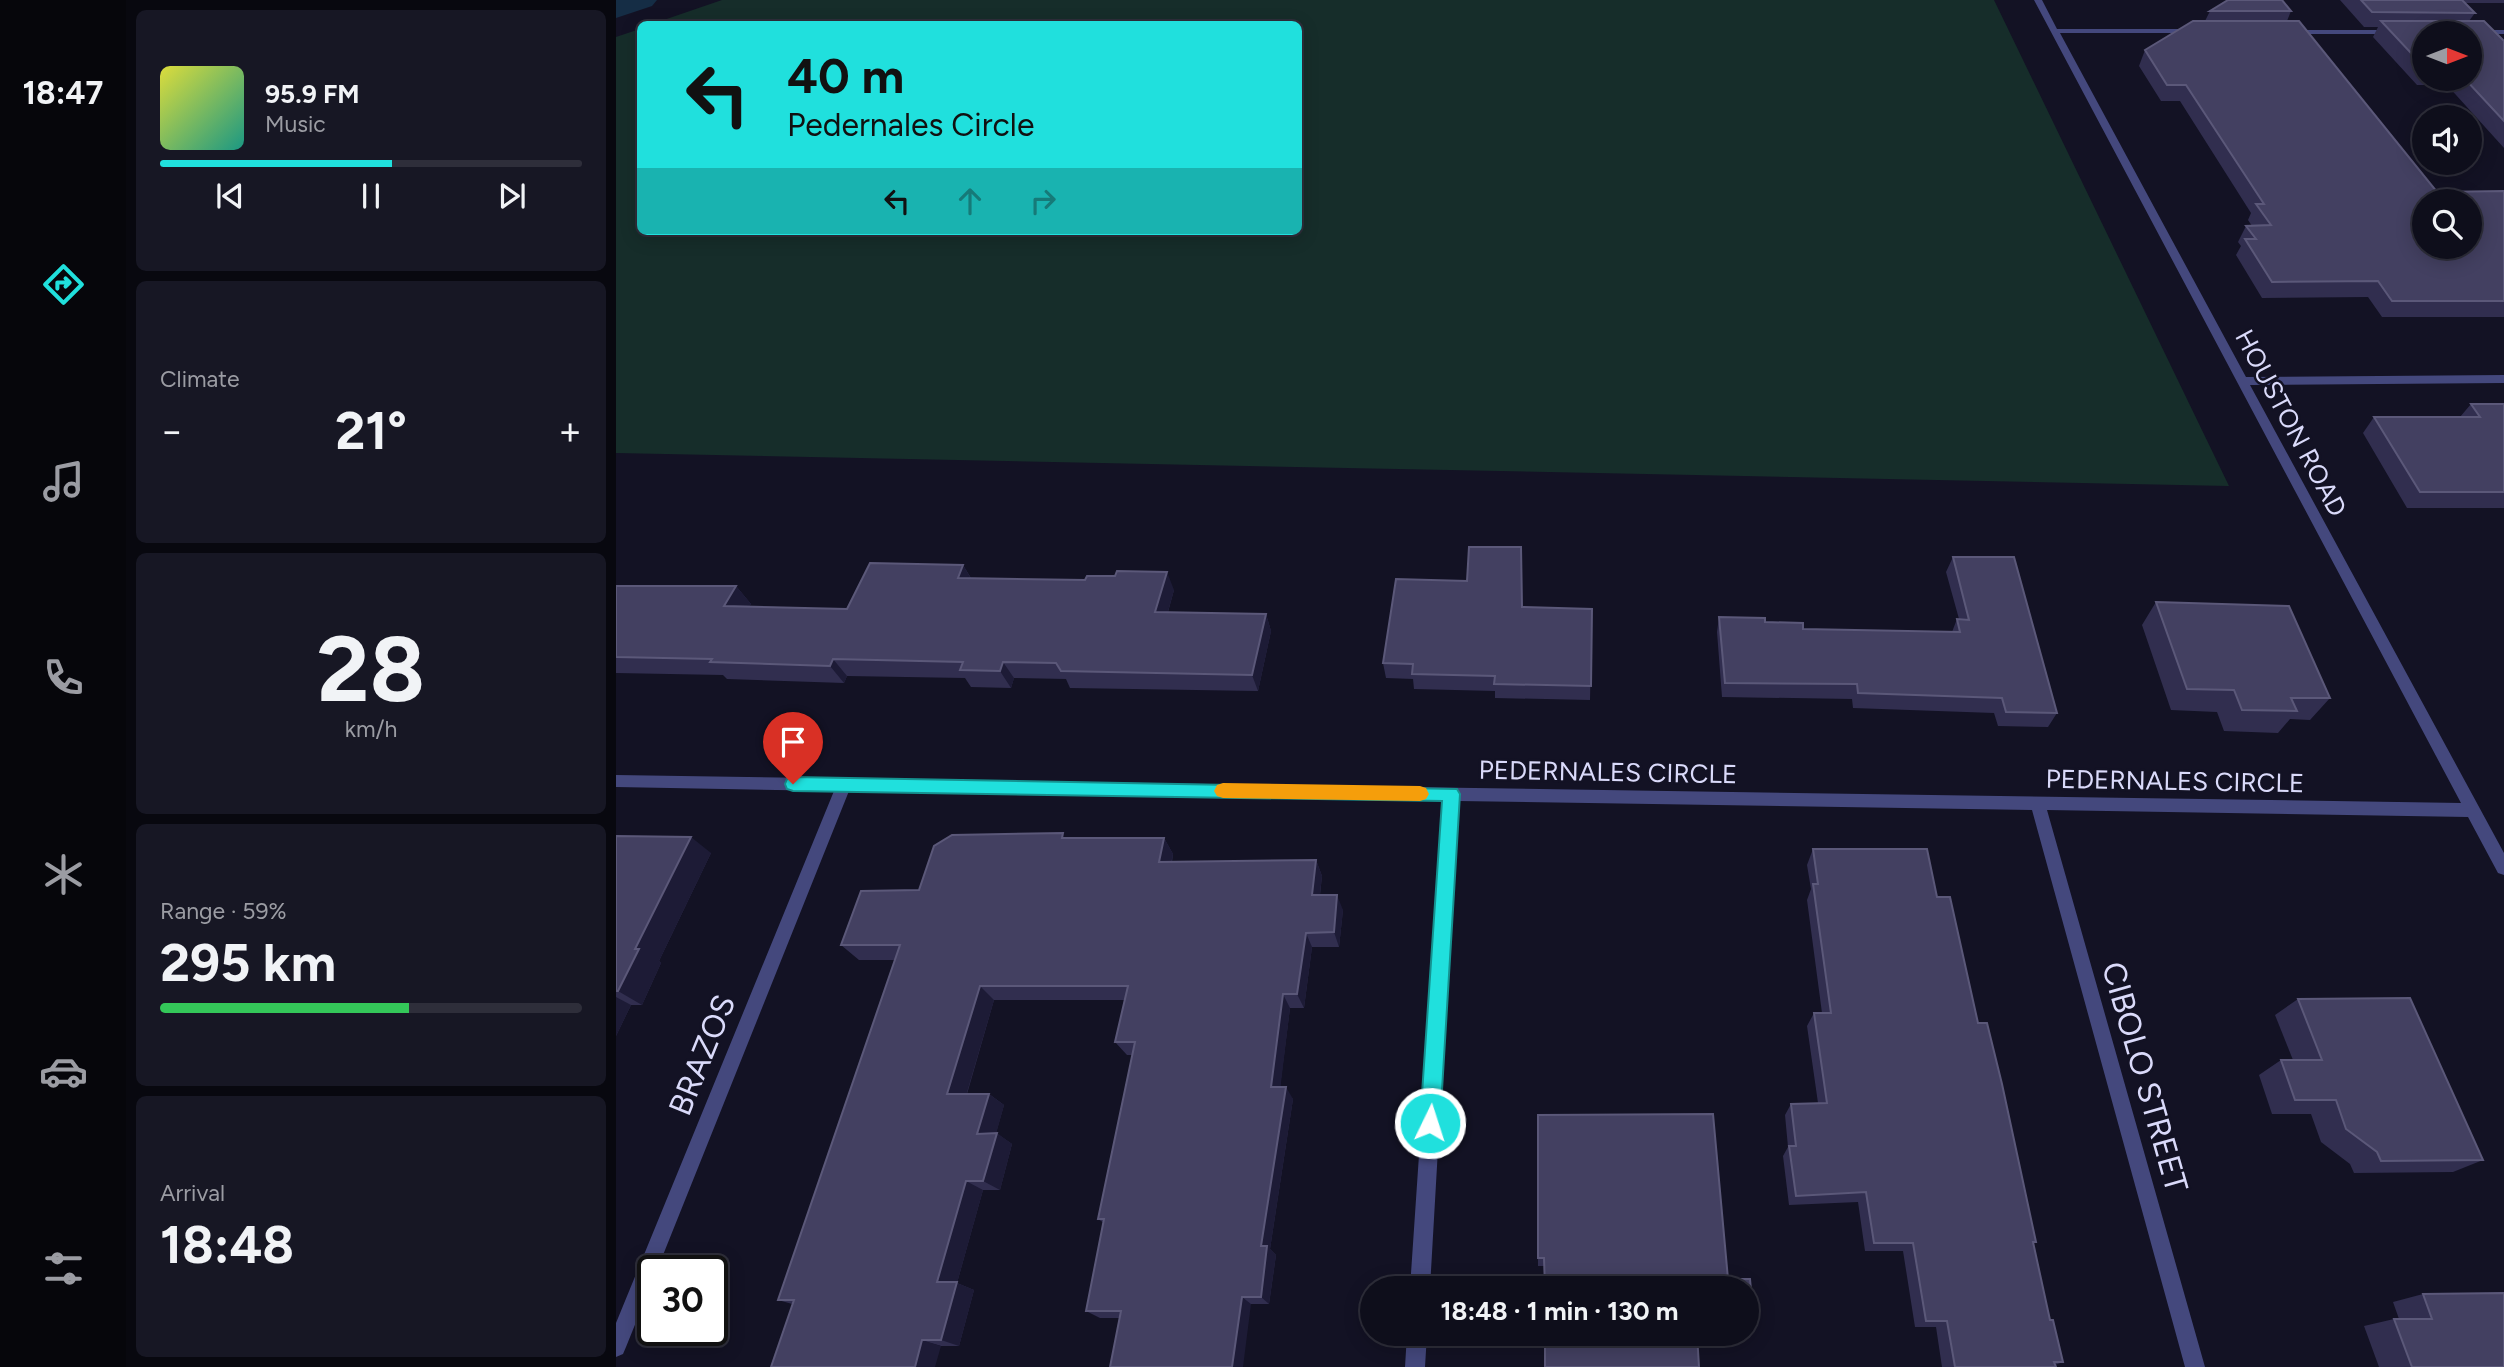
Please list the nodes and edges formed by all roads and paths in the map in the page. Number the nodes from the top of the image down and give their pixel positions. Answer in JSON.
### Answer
{"nodes":[{"id":1,"x":2038,"y":0,"type":"edge"},
{"id":2,"x":2054,"y":31,"type":"junction"},
{"id":3,"x":2204,"y":31,"type":"edge"},
{"id":4,"x":2272,"y":32,"type":"edge"},
{"id":5,"x":2408,"y":32,"type":"edge"},
{"id":6,"x":2482,"y":32,"type":"edge"},
{"id":7,"x":2504,"y":32,"type":"edge"},
{"id":8,"x":2504,"y":379,"type":"edge"},
{"id":9,"x":2242,"y":381,"type":"junction"},
{"id":10,"x":616,"y":781,"type":"edge"},
{"id":11,"x":844,"y":785,"type":"junction"},
{"id":12,"x":1451,"y":794,"type":"junction"},
{"id":13,"x":2038,"y":804,"type":"junction"},
{"id":14,"x":2473,"y":810,"type":"junction"},
{"id":15,"x":2504,"y":868,"type":"edge"},
{"id":16,"x":1421,"y":1276,"type":"edge"},
{"id":17,"x":1416,"y":1346,"type":"edge"},
{"id":18,"x":616,"y":1348,"type":"edge"},
{"id":19,"x":1415,"y":1367,"type":"edge"},
{"id":20,"x":2194,"y":1367,"type":"edge"}],
"edges":[{"from":1,"to":2,"type":"street","name":"HOUSTON ROAD"},
{"from":2,"to":3,"type":"street"},
{"from":2,"to":9,"type":"street","name":"HOUSTON ROAD"},
{"from":4,"to":5,"type":"street"},
{"from":6,"to":7,"type":"street"},
{"from":8,"to":9,"type":"street"},
{"from":9,"to":14,"type":"street","name":"HOUSTON ROAD"},
{"from":10,"to":11,"type":"street","name":"PEDERNALES CIRCLE"},
{"from":11,"to":12,"type":"street","name":"PEDERNALES CIRCLE"},
{"from":11,"to":18,"type":"street","name":"BRAZOS"},
{"from":12,"to":13,"type":"street","name":"PEDERNALES CIRCLE"},
{"from":12,"to":16,"type":"street"},
{"from":13,"to":14,"type":"street","name":"PEDERNALES CIRCLE"},
{"from":13,"to":20,"type":"street","name":"CIBOLO STREET"},
{"from":14,"to":15,"type":"street","name":"HOUSTON ROAD"},
{"from":17,"to":19,"type":"street"}]}
